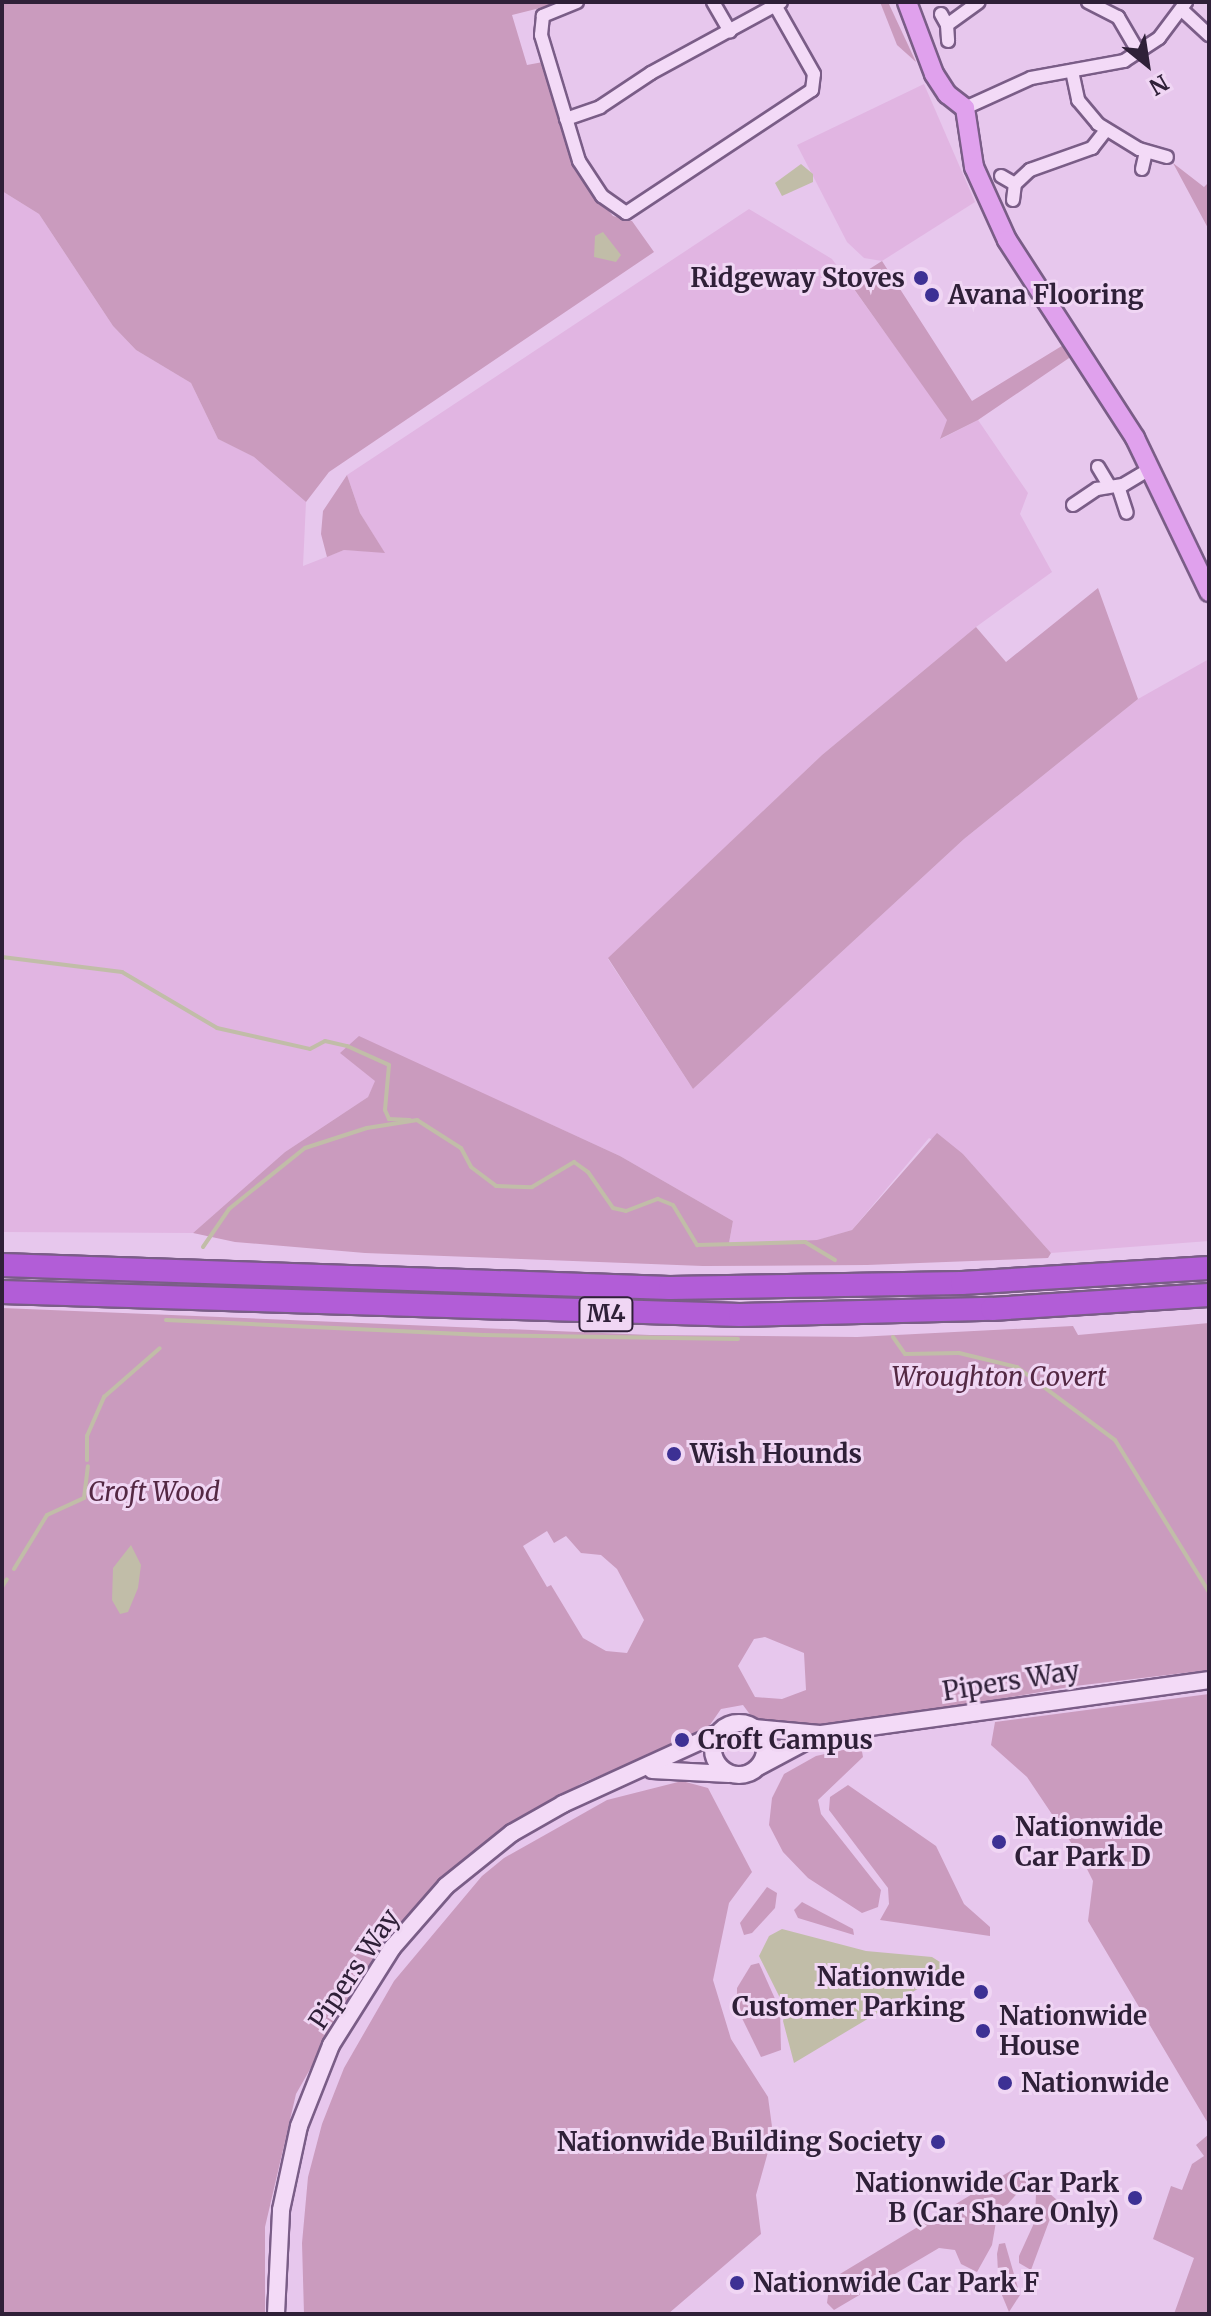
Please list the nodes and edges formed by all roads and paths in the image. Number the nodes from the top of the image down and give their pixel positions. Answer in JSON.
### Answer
{"nodes":[{"id":1,"x":577,"y":2,"type":"edge"},
{"id":2,"x":713,"y":2,"type":"edge"},
{"id":3,"x":907,"y":2,"type":"edge"},
{"id":4,"x":979,"y":2,"type":"edge"},
{"id":5,"x":1088,"y":2,"type":"edge"},
{"id":6,"x":778,"y":4,"type":"edge"},
{"id":7,"x":1184,"y":6,"type":"edge"},
{"id":8,"x":730,"y":31,"type":"junction"},
{"id":9,"x":1209,"y":35,"type":"edge"},
{"id":10,"x":948,"y":41,"type":"dead end"},
{"id":11,"x":1139,"y":53,"type":"junction"},
{"id":12,"x":1072,"y":71,"type":"junction"},
{"id":13,"x":965,"y":108,"type":"junction"},
{"id":14,"x":566,"y":119,"type":"junction"},
{"id":15,"x":1106,"y":130,"type":"junction"},
{"id":16,"x":1146,"y":152,"type":"junction"},
{"id":17,"x":1167,"y":157,"type":"dead end"},
{"id":18,"x":1142,"y":169,"type":"dead end"},
{"id":19,"x":1001,"y":176,"type":"dead end"},
{"id":20,"x":1015,"y":184,"type":"junction"},
{"id":21,"x":1013,"y":200,"type":"dead end"},
{"id":22,"x":1098,"y":467,"type":"dead end"},
{"id":23,"x":1150,"y":469,"type":"junction"},
{"id":24,"x":1113,"y":485,"type":"junction"},
{"id":25,"x":1073,"y":505,"type":"dead end"},
{"id":26,"x":1127,"y":513,"type":"dead end"},
{"id":27,"x":1209,"y":592,"type":"edge"},
{"id":28,"x":2,"y":1265,"type":"edge"},
{"id":29,"x":1209,"y":1268,"type":"edge"},
{"id":30,"x":2,"y":1292,"type":"edge"},
{"id":31,"x":1209,"y":1295,"type":"edge"},
{"id":32,"x":1209,"y":1680,"type":"edge"},
{"id":33,"x":754,"y":1728,"type":"junction"},
{"id":34,"x":718,"y":1733,"type":"junction"},
{"id":35,"x":820,"y":1734,"type":"junction"},
{"id":36,"x":760,"y":1766,"type":"junction"},
{"id":37,"x":646,"y":1770,"type":"junction"},
{"id":38,"x":729,"y":1774,"type":"junction"},
{"id":39,"x":276,"y":2314,"type":"edge"}],
"edges":[{"from":1,"to":14,"type":"street"},
{"from":2,"to":8,"type":"street"},
{"from":3,"to":13,"type":"main road"},
{"from":4,"to":10,"type":"street"},
{"from":5,"to":11,"type":"street"},
{"from":6,"to":8,"type":"street"},
{"from":6,"to":14,"type":"street"},
{"from":7,"to":9,"type":"street"},
{"from":7,"to":11,"type":"street"},
{"from":8,"to":14,"type":"street"},
{"from":11,"to":12,"type":"street"},
{"from":12,"to":13,"type":"street"},
{"from":12,"to":15,"type":"street"},
{"from":13,"to":23,"type":"main road"},
{"from":15,"to":16,"type":"street"},
{"from":15,"to":20,"type":"street"},
{"from":16,"to":17,"type":"street"},
{"from":16,"to":18,"type":"street"},
{"from":19,"to":20,"type":"street"},
{"from":20,"to":21,"type":"street"},
{"from":22,"to":24,"type":"street"},
{"from":23,"to":24,"type":"street"},
{"from":23,"to":27,"type":"main road"},
{"from":24,"to":25,"type":"street"},
{"from":24,"to":26,"type":"street"},
{"from":28,"to":29,"type":"highway","number":"M4"},
{"from":30,"to":31,"type":"highway","number":"M4"},
{"from":32,"to":35,"type":"main road","name":"Pipers Way"},
{"from":33,"to":34,"type":"main road"},
{"from":33,"to":35,"type":"main road","name":"Pipers Way"},
{"from":33,"to":36,"type":"main road"},
{"from":34,"to":37,"type":"main road","name":"Pipers Way"},
{"from":34,"to":38,"type":"main road"},
{"from":35,"to":36,"type":"main road","name":"Pipers Way"},
{"from":36,"to":38,"type":"main road"},
{"from":37,"to":38,"type":"main road","name":"Pipers Way"},
{"from":37,"to":39,"type":"main road","name":"Pipers Way"}]}
